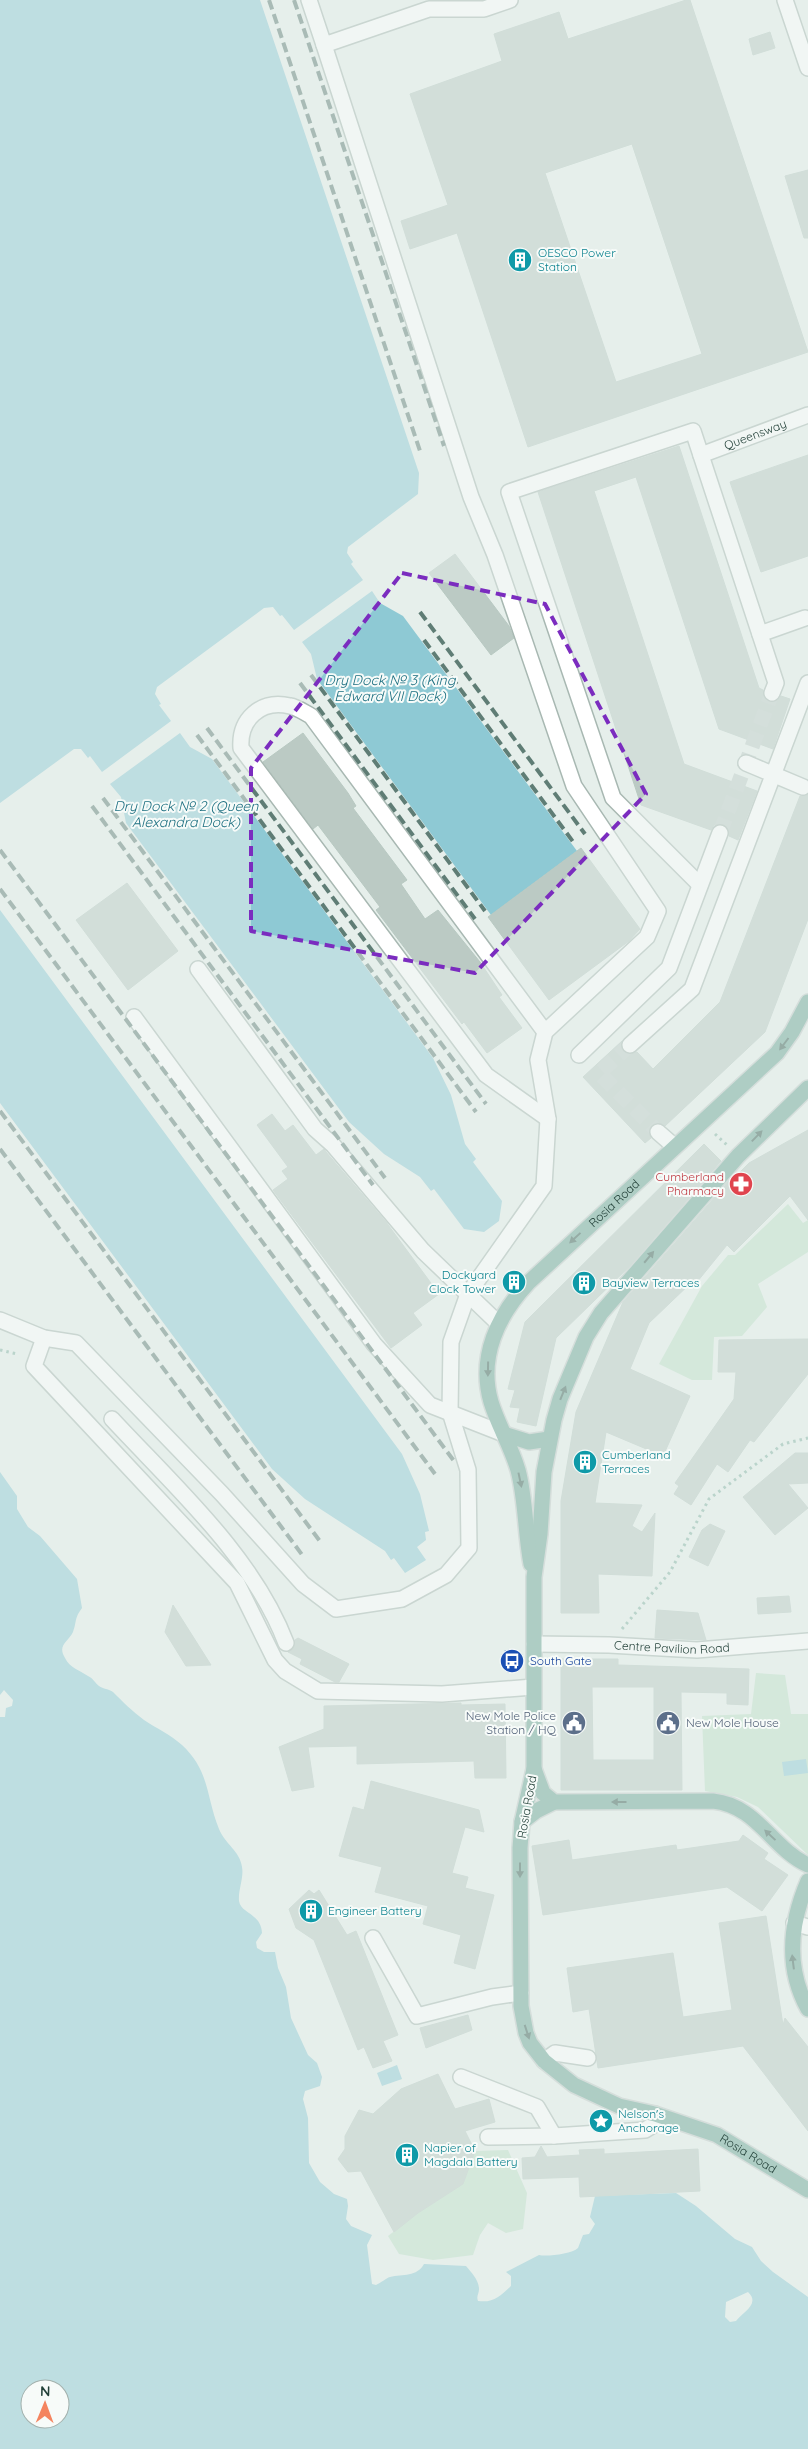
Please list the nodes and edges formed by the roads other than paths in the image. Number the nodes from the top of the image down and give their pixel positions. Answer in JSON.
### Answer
{"nodes":[{"id":1,"x":309,"y":0,"type":"edge"},
{"id":2,"x":510,"y":0,"type":"edge"},
{"id":3,"x":785,"y":0,"type":"edge"},
{"id":4,"x":324,"y":45,"type":"junction"},
{"id":5,"x":808,"y":68,"type":"edge"},
{"id":6,"x":808,"y":415,"type":"edge"},
{"id":7,"x":701,"y":456,"type":"junction"},
{"id":8,"x":805,"y":618,"type":"dead end"},
{"id":9,"x":760,"y":634,"type":"junction"},
{"id":10,"x":808,"y":683,"type":"edge"},
{"id":11,"x":772,"y":693,"type":"tunnel mouth"},
{"id":12,"x":746,"y":763,"type":"dead end"},
{"id":13,"x":773,"y":776,"type":"junction"},
{"id":14,"x":803,"y":787,"type":"dead end"},
{"id":15,"x":720,"y":833,"type":"tunnel mouth"},
{"id":16,"x":700,"y":885,"type":"junction"},
{"id":17,"x":198,"y":968,"type":"dead end"},
{"id":18,"x":808,"y":1002,"type":"edge"},
{"id":19,"x":134,"y":1016,"type":"dead end"},
{"id":20,"x":544,"y":1032,"type":"junction"},
{"id":21,"x":630,"y":1045,"type":"tunnel mouth"},
{"id":22,"x":579,"y":1055,"type":"dead end"},
{"id":23,"x":808,"y":1088,"type":"edge"},
{"id":24,"x":548,"y":1119,"type":"junction"},
{"id":25,"x":658,"y":1132,"type":"tunnel mouth"},
{"id":26,"x":674,"y":1146,"type":"junction"},
{"id":27,"x":468,"y":1294,"type":"junction"},
{"id":28,"x":0,"y":1320,"type":"edge"},
{"id":29,"x":499,"y":1324,"type":"junction"},
{"id":30,"x":44,"y":1338,"type":"junction"},
{"id":31,"x":450,"y":1412,"type":"junction"},
{"id":32,"x":112,"y":1419,"type":"dead end"},
{"id":33,"x":504,"y":1434,"type":"junction"},
{"id":34,"x":549,"y":1439,"type":"junction"},
{"id":35,"x":534,"y":1577,"type":"junction"},
{"id":36,"x":808,"y":1641,"type":"edge"},
{"id":37,"x":286,"y":1643,"type":"dead end"},
{"id":38,"x":534,"y":1644,"type":"junction"},
{"id":39,"x":533,"y":1687,"type":"junction"},
{"id":40,"x":534,"y":1769,"type":"junction"},
{"id":41,"x":554,"y":1802,"type":"junction"},
{"id":42,"x":522,"y":1822,"type":"junction"},
{"id":43,"x":808,"y":1865,"type":"edge"},
{"id":44,"x":808,"y":1881,"type":"edge"},
{"id":45,"x":801,"y":1925,"type":"edge"},
{"id":46,"x":373,"y":1938,"type":"dead end"},
{"id":47,"x":521,"y":1993,"type":"junction"},
{"id":48,"x":808,"y":2008,"type":"edge"},
{"id":49,"x":588,"y":2058,"type":"dead end"},
{"id":50,"x":544,"y":2061,"type":"junction"},
{"id":51,"x":461,"y":2077,"type":"dead end"},
{"id":52,"x":656,"y":2114,"type":"junction"},
{"id":53,"x":554,"y":2136,"type":"junction"},
{"id":54,"x":488,"y":2137,"type":"dead end"},
{"id":55,"x":808,"y":2190,"type":"edge"}],
"edges":[{"from":1,"to":4,"type":"street"},
{"from":2,"to":4,"type":"street"},
{"from":3,"to":5,"type":"street"},
{"from":4,"to":20,"type":"street"},
{"from":6,"to":7,"type":"street","name":"Queensway"},
{"from":7,"to":9,"type":"street"},
{"from":7,"to":16,"type":"street"},
{"from":8,"to":9,"type":"street"},
{"from":9,"to":11,"type":"street"},
{"from":10,"to":13,"type":"street"},
{"from":12,"to":13,"type":"street"},
{"from":13,"to":14,"type":"street"},
{"from":13,"to":21,"type":"street"},
{"from":15,"to":16,"type":"street"},
{"from":16,"to":22,"type":"street"},
{"from":17,"to":27,"type":"street"},
{"from":18,"to":26,"type":"main road","name":"Rosia Road","one_way":true},
{"from":19,"to":31,"type":"street"},
{"from":20,"to":24,"type":"street"},
{"from":20,"to":24,"type":"street"},
{"from":34,"to":23,"type":"main road","name":"Rosia Road","one_way":true},
{"from":24,"to":27,"type":"street"},
{"from":25,"to":26,"type":"street"},
{"from":26,"to":29,"type":"main road","name":"Rosia Road","one_way":true},
{"from":27,"to":29,"type":"street"},
{"from":27,"to":31,"type":"street"},
{"from":28,"to":30,"type":"street"},
{"from":29,"to":33,"type":"main road","name":"Rosia Road","one_way":true},
{"from":30,"to":31,"type":"street"},
{"from":30,"to":39,"type":"street"},
{"from":31,"to":33,"type":"street"},
{"from":32,"to":37,"type":"street"},
{"from":33,"to":34,"type":"main road"},
{"from":33,"to":35,"type":"main road","name":"Rosia Road","one_way":true},
{"from":34,"to":35,"type":"main road","name":"Rosia Road"},
{"from":35,"to":38,"type":"main road","name":"Rosia Road"},
{"from":36,"to":38,"type":"street","name":"Centre Pavilion Road"},
{"from":38,"to":39,"type":"main road","name":"Rosia Road"},
{"from":39,"to":40,"type":"main road","name":"Rosia Road"},
{"from":40,"to":41,"type":"main road"},
{"from":40,"to":42,"type":"main road","name":"Rosia Road"},
{"from":41,"to":42,"type":"main road"},
{"from":43,"to":41,"type":"main road","one_way":true},
{"from":42,"to":47,"type":"main road","name":"Rosia Road","one_way":true},
{"from":44,"to":45,"type":"main road"},
{"from":48,"to":45,"type":"main road","one_way":true},
{"from":46,"to":47,"type":"street"},
{"from":47,"to":50,"type":"main road","name":"Rosia Road","one_way":true},
{"from":49,"to":50,"type":"street"},
{"from":50,"to":52,"type":"main road","name":"Rosia Road"},
{"from":51,"to":53,"type":"street"},
{"from":52,"to":53,"type":"street"},
{"from":52,"to":55,"type":"main road","name":"Rosia Road"},
{"from":53,"to":54,"type":"street"}]}
